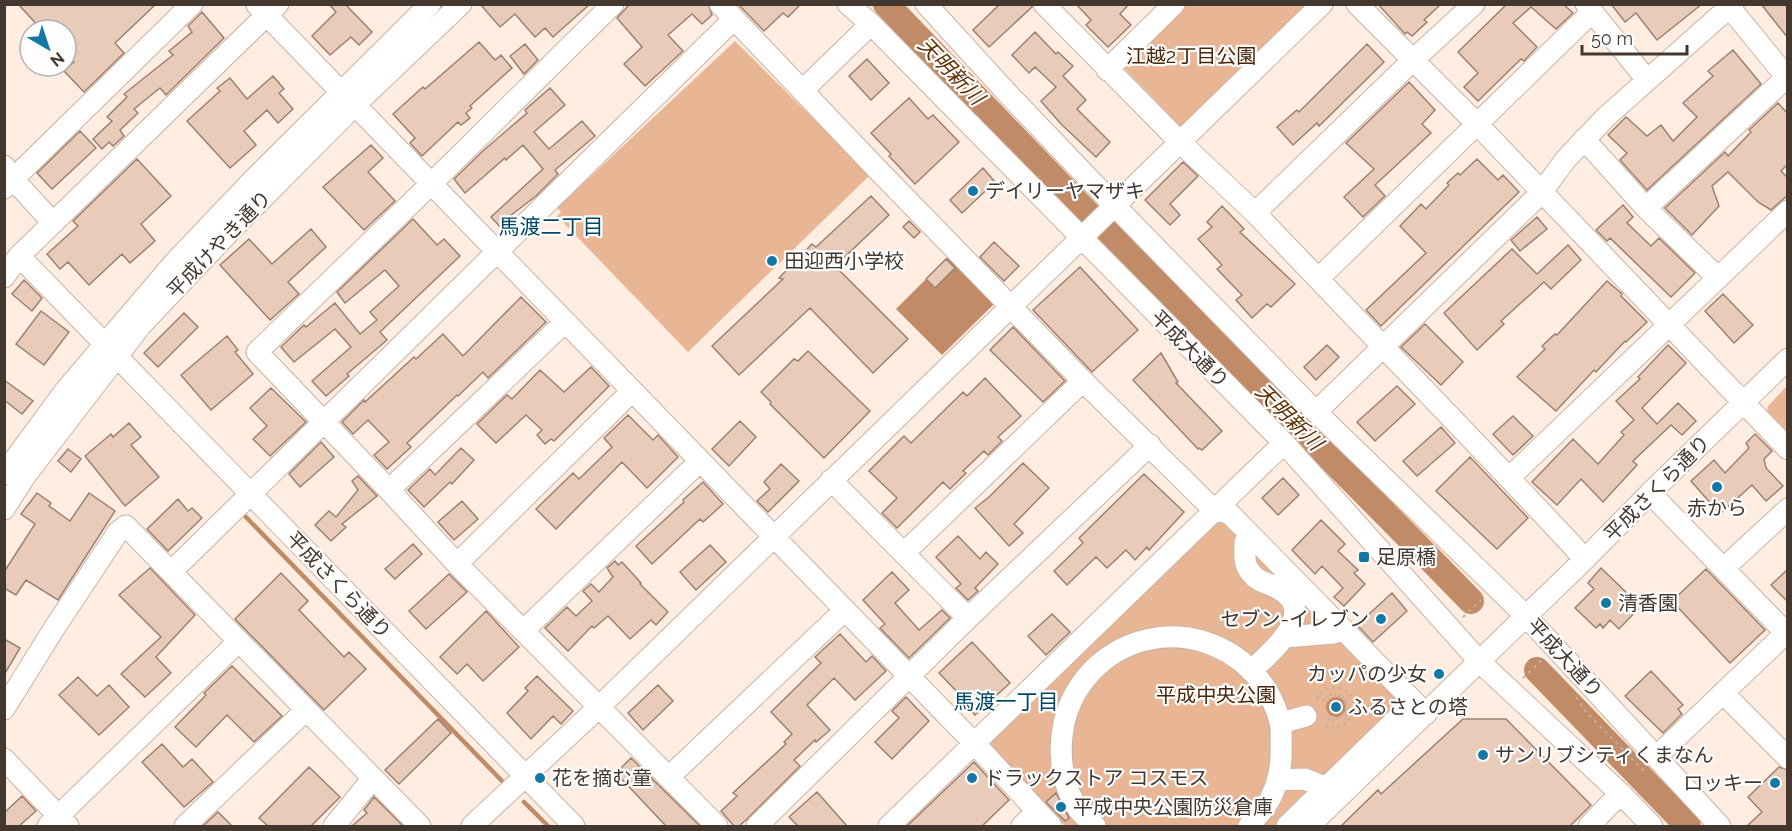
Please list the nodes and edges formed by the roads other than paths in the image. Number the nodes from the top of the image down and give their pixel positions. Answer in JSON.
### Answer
{"nodes":[{"id":1,"x":192,"y":4,"type":"edge"},
{"id":2,"x":430,"y":4,"type":"edge"},
{"id":3,"x":461,"y":4,"type":"edge"},
{"id":4,"x":613,"y":4,"type":"edge"},
{"id":5,"x":848,"y":4,"type":"edge"},
{"id":6,"x":926,"y":4,"type":"edge"},
{"id":7,"x":1044,"y":4,"type":"edge"},
{"id":8,"x":1174,"y":4,"type":"edge"},
{"id":9,"x":1322,"y":4,"type":"edge"},
{"id":10,"x":1357,"y":4,"type":"edge"},
{"id":11,"x":1474,"y":4,"type":"edge"},
{"id":12,"x":1730,"y":6,"type":"edge"},
{"id":13,"x":268,"y":8,"type":"edge"},
{"id":14,"x":1589,"y":8,"type":"edge"},
{"id":15,"x":727,"y":12,"type":"edge"},
{"id":16,"x":871,"y":24,"type":"junction"},
{"id":17,"x":1412,"y":61,"type":"junction"},
{"id":18,"x":1107,"y":70,"type":"junction"},
{"id":19,"x":1787,"y":78,"type":"edge"},
{"id":20,"x":1647,"y":80,"type":"junction"},
{"id":21,"x":803,"y":90,"type":"junction"},
{"id":22,"x":349,"y":99,"type":"junction"},
{"id":23,"x":1477,"y":124,"type":"junction"},
{"id":24,"x":1584,"y":139,"type":"junction"},
{"id":25,"x":1180,"y":142,"type":"junction"},
{"id":26,"x":8,"y":178,"type":"edge"},
{"id":27,"x":432,"y":183,"type":"junction"},
{"id":28,"x":1541,"y":193,"type":"junction"},
{"id":29,"x":1646,"y":208,"type":"junction"},
{"id":30,"x":1112,"y":209,"type":"junction"},
{"id":31,"x":1788,"y":211,"type":"edge"},
{"id":32,"x":1255,"y":213,"type":"junction"},
{"id":33,"x":53,"y":223,"type":"junction"},
{"id":34,"x":1084,"y":236,"type":"junction"},
{"id":35,"x":497,"y":252,"type":"junction"},
{"id":36,"x":19,"y":256,"type":"junction"},
{"id":37,"x":4,"y":277,"type":"edge"},
{"id":38,"x":1718,"y":278,"type":"junction"},
{"id":39,"x":1318,"y":279,"type":"junction"},
{"id":40,"x":1012,"y":306,"type":"junction"},
{"id":41,"x":566,"y":322,"type":"junction"},
{"id":42,"x":1668,"y":326,"type":"junction"},
{"id":43,"x":1383,"y":346,"type":"junction"},
{"id":44,"x":110,"y":350,"type":"junction"},
{"id":45,"x":1788,"y":359,"type":"edge"},
{"id":46,"x":1083,"y":381,"type":"junction"},
{"id":47,"x":632,"y":391,"type":"junction"},
{"id":48,"x":1744,"y":403,"type":"junction"},
{"id":49,"x":1316,"y":412,"type":"junction"},
{"id":50,"x":322,"y":422,"type":"junction"},
{"id":51,"x":1284,"y":443,"type":"junction"},
{"id":52,"x":1150,"y":445,"type":"junction"},
{"id":53,"x":1788,"y":449,"type":"edge"},
{"id":54,"x":700,"y":461,"type":"junction"},
{"id":55,"x":4,"y":474,"type":"edge"},
{"id":56,"x":1509,"y":478,"type":"junction"},
{"id":57,"x":831,"y":480,"type":"junction"},
{"id":58,"x":389,"y":490,"type":"junction"},
{"id":59,"x":250,"y":493,"type":"junction"},
{"id":60,"x":1650,"y":493,"type":"junction"},
{"id":61,"x":4,"y":509,"type":"edge"},
{"id":62,"x":1788,"y":509,"type":"edge"},
{"id":63,"x":1209,"y":518,"type":"junction"},
{"id":64,"x":774,"y":537,"type":"junction"},
{"id":65,"x":1245,"y":542,"type":"junction"},
{"id":66,"x":904,"y":553,"type":"junction"},
{"id":67,"x":1584,"y":560,"type":"junction"},
{"id":68,"x":457,"y":564,"type":"junction"},
{"id":69,"x":1724,"y":568,"type":"junction"},
{"id":70,"x":171,"y":572,"type":"junction"},
{"id":71,"x":844,"y":610,"type":"junction"},
{"id":72,"x":1526,"y":616,"type":"junction"},
{"id":73,"x":968,"y":618,"type":"junction"},
{"id":74,"x":524,"y":631,"type":"junction"},
{"id":75,"x":1787,"y":632,"type":"edge"},
{"id":76,"x":1334,"y":633,"type":"junction"},
{"id":77,"x":1285,"y":638,"type":"junction"},
{"id":78,"x":239,"y":641,"type":"junction"},
{"id":79,"x":1480,"y":662,"type":"junction"},
{"id":80,"x":1251,"y":671,"type":"junction"},
{"id":81,"x":909,"y":676,"type":"junction"},
{"id":82,"x":1723,"y":693,"type":"junction"},
{"id":83,"x":599,"y":707,"type":"junction"},
{"id":84,"x":4,"y":709,"type":"edge"},
{"id":85,"x":1414,"y":709,"type":"junction"},
{"id":86,"x":306,"y":710,"type":"junction"},
{"id":87,"x":1311,"y":710,"type":"road end"},
{"id":88,"x":1281,"y":723,"type":"junction"},
{"id":89,"x":975,"y":744,"type":"junction"},
{"id":90,"x":1656,"y":757,"type":"junction"},
{"id":91,"x":1788,"y":758,"type":"edge"},
{"id":92,"x":4,"y":759,"type":"edge"},
{"id":93,"x":526,"y":777,"type":"junction"},
{"id":94,"x":669,"y":777,"type":"junction"},
{"id":95,"x":373,"y":778,"type":"junction"},
{"id":96,"x":1277,"y":780,"type":"junction"},
{"id":97,"x":1326,"y":788,"type":"junction"},
{"id":98,"x":1623,"y":796,"type":"junction"},
{"id":99,"x":1037,"y":822,"type":"edge"},
{"id":100,"x":59,"y":823,"type":"edge"},
{"id":101,"x":1296,"y":824,"type":"edge"},
{"id":102,"x":1250,"y":825,"type":"edge"},
{"id":103,"x":185,"y":826,"type":"edge"},
{"id":104,"x":334,"y":826,"type":"edge"},
{"id":105,"x":420,"y":826,"type":"edge"},
{"id":106,"x":472,"y":826,"type":"edge"},
{"id":107,"x":574,"y":826,"type":"edge"},
{"id":108,"x":717,"y":826,"type":"edge"},
{"id":109,"x":757,"y":826,"type":"edge"},
{"id":110,"x":889,"y":826,"type":"edge"},
{"id":111,"x":1095,"y":826,"type":"edge"},
{"id":112,"x":1588,"y":826,"type":"edge"},
{"id":113,"x":1652,"y":826,"type":"edge"},
{"id":114,"x":1720,"y":826,"type":"edge"}],
"edges":[{"from":1,"to":26,"type":"street"},
{"from":2,"to":22,"type":"street","name":"平成けやき通り"},
{"from":3,"to":22,"type":"street","name":"平成けやき通り"},
{"from":4,"to":27,"type":"street"},
{"from":5,"to":16,"type":"street","name":"平成大通り"},
{"from":6,"to":30,"type":"street","name":"平成大通り"},
{"from":7,"to":18,"type":"street"},
{"from":8,"to":18,"type":"street"},
{"from":9,"to":25,"type":"street"},
{"from":10,"to":17,"type":"street"},
{"from":11,"to":17,"type":"street"},
{"from":12,"to":19,"type":"street"},
{"from":12,"to":20,"type":"street"},
{"from":13,"to":22,"type":"street"},
{"from":13,"to":33,"type":"street"},
{"from":14,"to":20,"type":"street"},
{"from":14,"to":23,"type":"street"},
{"from":15,"to":21,"type":"street"},
{"from":15,"to":35,"type":"street"},
{"from":16,"to":21,"type":"street"},
{"from":16,"to":34,"type":"street","name":"平成大通り"},
{"from":17,"to":23,"type":"street"},
{"from":17,"to":32,"type":"street"},
{"from":18,"to":25,"type":"street"},
{"from":19,"to":29,"type":"street"},
{"from":20,"to":24,"type":"street"},
{"from":21,"to":40,"type":"street"},
{"from":22,"to":27,"type":"street"},
{"from":22,"to":44,"type":"street","name":"平成けやき通り"},
{"from":23,"to":28,"type":"street"},
{"from":23,"to":39,"type":"street"},
{"from":24,"to":28,"type":"street"},
{"from":24,"to":29,"type":"street"},
{"from":25,"to":30,"type":"street"},
{"from":25,"to":32,"type":"street"},
{"from":26,"to":33,"type":"street"},
{"from":27,"to":35,"type":"street"},
{"from":27,"to":50,"type":"street"},
{"from":28,"to":42,"type":"street"},
{"from":28,"to":43,"type":"street"},
{"from":29,"to":38,"type":"street"},
{"from":30,"to":34,"type":"street"},
{"from":30,"to":49,"type":"street","name":"平成大通り"},
{"from":31,"to":38,"type":"street"},
{"from":32,"to":39,"type":"street"},
{"from":33,"to":36,"type":"street"},
{"from":34,"to":40,"type":"street"},
{"from":34,"to":51,"type":"street","name":"平成大通り"},
{"from":35,"to":41,"type":"street"},
{"from":35,"to":50,"type":"street"},
{"from":36,"to":37,"type":"street"},
{"from":36,"to":44,"type":"street","name":"平成さくら通り"},
{"from":38,"to":42,"type":"street"},
{"from":39,"to":43,"type":"street"},
{"from":40,"to":46,"type":"street"},
{"from":40,"to":57,"type":"street"},
{"from":41,"to":47,"type":"street"},
{"from":41,"to":58,"type":"street"},
{"from":42,"to":48,"type":"street"},
{"from":42,"to":56,"type":"street"},
{"from":43,"to":49,"type":"street"},
{"from":43,"to":56,"type":"street"},
{"from":44,"to":55,"type":"street","name":"平成けやき通り"},
{"from":44,"to":59,"type":"street","name":"平成さくら通り"},
{"from":44,"to":61,"type":"street","name":"平成けやき通り"},
{"from":45,"to":48,"type":"street","name":"平成さくら通り"},
{"from":46,"to":52,"type":"street"},
{"from":46,"to":66,"type":"street"},
{"from":47,"to":54,"type":"street"},
{"from":47,"to":68,"type":"street"},
{"from":48,"to":53,"type":"street"},
{"from":48,"to":60,"type":"street","name":"平成さくら通り"},
{"from":49,"to":72,"type":"street","name":"平成大通り"},
{"from":50,"to":58,"type":"street"},
{"from":50,"to":59,"type":"street"},
{"from":51,"to":63,"type":"street"},
{"from":51,"to":79,"type":"street","name":"平成大通り"},
{"from":52,"to":63,"type":"street"},
{"from":52,"to":73,"type":"street"},
{"from":54,"to":64,"type":"street"},
{"from":54,"to":74,"type":"street"},
{"from":56,"to":67,"type":"street"},
{"from":57,"to":64,"type":"street"},
{"from":57,"to":66,"type":"street"},
{"from":58,"to":68,"type":"street"},
{"from":59,"to":70,"type":"street"},
{"from":59,"to":93,"type":"street","name":"平成さくら通り"},
{"from":60,"to":67,"type":"street","name":"平成さくら通り"},
{"from":60,"to":69,"type":"street"},
{"from":62,"to":69,"type":"street"},
{"from":63,"to":65,"type":"street"},
{"from":63,"to":85,"type":"street"},
{"from":63,"to":89,"type":"street"},
{"from":64,"to":71,"type":"street"},
{"from":64,"to":83,"type":"street"},
{"from":65,"to":76,"type":"street"},
{"from":65,"to":77,"type":"street"},
{"from":66,"to":73,"type":"street"},
{"from":67,"to":72,"type":"street","name":"平成さくら通り"},
{"from":68,"to":74,"type":"street"},
{"from":69,"to":75,"type":"street"},
{"from":70,"to":78,"type":"street"},
{"from":70,"to":84,"type":"street"},
{"from":71,"to":81,"type":"street"},
{"from":71,"to":94,"type":"street"},
{"from":72,"to":79,"type":"street"},
{"from":72,"to":90,"type":"street","name":"平成大通り"},
{"from":73,"to":81,"type":"street"},
{"from":74,"to":83,"type":"street"},
{"from":75,"to":82,"type":"street"},
{"from":76,"to":77,"type":"street"},
{"from":76,"to":85,"type":"street"},
{"from":77,"to":80,"type":"street"},
{"from":78,"to":86,"type":"street"},
{"from":78,"to":100,"type":"street"},
{"from":79,"to":85,"type":"street"},
{"from":79,"to":98,"type":"street","name":"平成大通り"},
{"from":80,"to":88,"type":"street"},
{"from":80,"to":111,"type":"street"},
{"from":81,"to":89,"type":"street"},
{"from":81,"to":109,"type":"street"},
{"from":82,"to":90,"type":"street"},
{"from":82,"to":91,"type":"street"},
{"from":83,"to":93,"type":"street"},
{"from":83,"to":94,"type":"street"},
{"from":85,"to":97,"type":"street"},
{"from":85,"to":101,"type":"street"},
{"from":86,"to":95,"type":"street"},
{"from":86,"to":103,"type":"street"},
{"from":87,"to":88,"type":"street"},
{"from":88,"to":96,"type":"street"},
{"from":89,"to":99,"type":"street"},
{"from":89,"to":110,"type":"street"},
{"from":90,"to":114,"type":"street","name":"平成大通り"},
{"from":92,"to":100,"type":"street"},
{"from":93,"to":106,"type":"street"},
{"from":93,"to":107,"type":"street","name":"平成さくら通り"},
{"from":94,"to":108,"type":"street"},
{"from":95,"to":104,"type":"street"},
{"from":95,"to":105,"type":"street"},
{"from":96,"to":97,"type":"street"},
{"from":96,"to":102,"type":"street"},
{"from":97,"to":101,"type":"street"},
{"from":98,"to":112,"type":"street"},
{"from":98,"to":113,"type":"street","name":"平成大通り"},
{"from":101,"to":102,"type":"street"}]}
